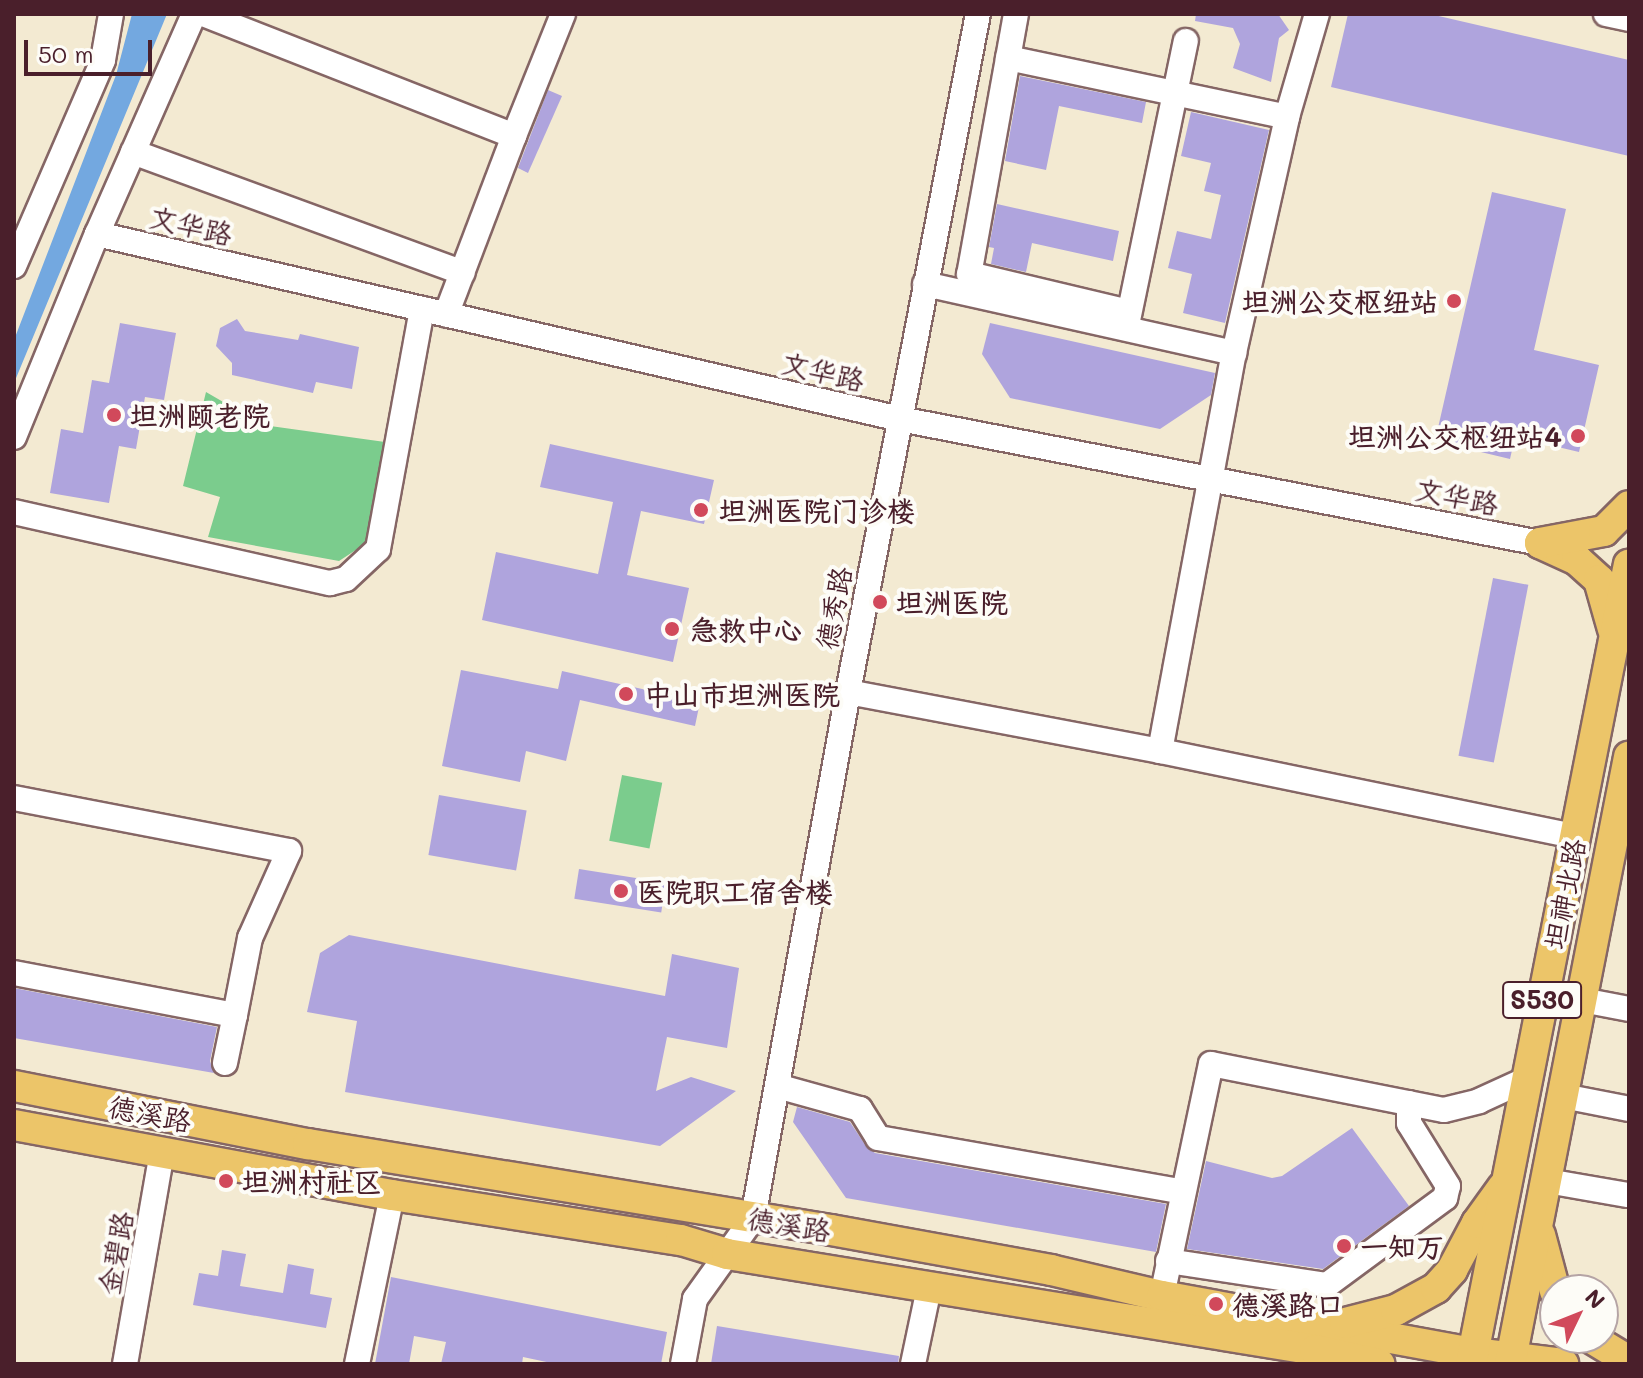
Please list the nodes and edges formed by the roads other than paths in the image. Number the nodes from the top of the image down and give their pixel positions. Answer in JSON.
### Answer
{"nodes":[{"id":1,"x":111,"y":14,"type":"edge"},
{"id":2,"x":194,"y":14,"type":"edge"},
{"id":3,"x":203,"y":14,"type":"edge"},
{"id":4,"x":563,"y":14,"type":"edge"},
{"id":5,"x":978,"y":14,"type":"edge"},
{"id":6,"x":1016,"y":14,"type":"edge"},
{"id":7,"x":1317,"y":14,"type":"edge"},
{"id":8,"x":1606,"y":14,"type":"edge"},
{"id":9,"x":1629,"y":19,"type":"edge"},
{"id":10,"x":1186,"y":41,"type":"dead end"},
{"id":11,"x":1008,"y":58,"type":"junction"},
{"id":12,"x":1175,"y":93,"type":"junction"},
{"id":13,"x":1287,"y":117,"type":"junction"},
{"id":14,"x":514,"y":136,"type":"junction"},
{"id":15,"x":133,"y":152,"type":"junction"},
{"id":16,"x":97,"y":234,"type":"junction"},
{"id":17,"x":14,"y":266,"type":"edge"},
{"id":18,"x":463,"y":273,"type":"junction"},
{"id":19,"x":925,"y":284,"type":"junction"},
{"id":20,"x":422,"y":309,"type":"junction"},
{"id":21,"x":446,"y":315,"type":"junction"},
{"id":22,"x":1128,"y":320,"type":"junction"},
{"id":23,"x":1234,"y":353,"type":"junction"},
{"id":24,"x":900,"y":419,"type":"junction"},
{"id":25,"x":14,"y":437,"type":"edge"},
{"id":26,"x":1209,"y":478,"type":"junction"},
{"id":27,"x":1629,"y":506,"type":"edge"},
{"id":28,"x":14,"y":512,"type":"edge"},
{"id":29,"x":1540,"y":543,"type":"junction"},
{"id":30,"x":1629,"y":564,"type":"edge"},
{"id":31,"x":1615,"y":637,"type":"junction"},
{"id":32,"x":848,"y":692,"type":"junction"},
{"id":33,"x":1160,"y":751,"type":"junction"},
{"id":34,"x":1629,"y":757,"type":"edge"},
{"id":35,"x":14,"y":798,"type":"edge"},
{"id":36,"x":1575,"y":836,"type":"junction"},
{"id":37,"x":14,"y":973,"type":"edge"},
{"id":38,"x":1582,"y":1000,"type":"junction"},
{"id":39,"x":1629,"y":1009,"type":"edge"},
{"id":40,"x":235,"y":1015,"type":"junction"},
{"id":41,"x":225,"y":1063,"type":"dead end"},
{"id":42,"x":1527,"y":1079,"type":"junction"},
{"id":43,"x":14,"y":1086,"type":"edge"},
{"id":44,"x":777,"y":1086,"type":"junction"},
{"id":45,"x":1563,"y":1096,"type":"junction"},
{"id":46,"x":1409,"y":1103,"type":"junction"},
{"id":47,"x":1629,"y":1109,"type":"edge"},
{"id":48,"x":14,"y":1125,"type":"edge"},
{"id":49,"x":162,"y":1152,"type":"junction"},
{"id":50,"x":1509,"y":1179,"type":"junction"},
{"id":51,"x":1547,"y":1181,"type":"junction"},
{"id":52,"x":1183,"y":1192,"type":"junction"},
{"id":53,"x":392,"y":1195,"type":"junction"},
{"id":54,"x":1627,"y":1195,"type":"dead end"},
{"id":55,"x":753,"y":1218,"type":"junction"},
{"id":56,"x":1538,"y":1227,"type":"junction"},
{"id":57,"x":727,"y":1254,"type":"junction"},
{"id":58,"x":1168,"y":1261,"type":"junction"},
{"id":59,"x":1550,"y":1274,"type":"edge"},
{"id":60,"x":929,"y":1288,"type":"junction"},
{"id":61,"x":1162,"y":1296,"type":"junction"},
{"id":62,"x":1323,"y":1346,"type":"edge"},
{"id":63,"x":1473,"y":1358,"type":"edge"},
{"id":64,"x":1511,"y":1362,"type":"edge"},
{"id":65,"x":125,"y":1364,"type":"edge"},
{"id":66,"x":357,"y":1364,"type":"edge"},
{"id":67,"x":683,"y":1364,"type":"edge"},
{"id":68,"x":913,"y":1364,"type":"edge"},
{"id":69,"x":1379,"y":1364,"type":"edge"},
{"id":70,"x":1563,"y":1364,"type":"edge"}],
"edges":[{"from":1,"to":17,"type":"street"},
{"from":2,"to":15,"type":"street"},
{"from":3,"to":14,"type":"street"},
{"from":4,"to":14,"type":"street"},
{"from":5,"to":19,"type":"street","name":"德秀路"},
{"from":6,"to":11,"type":"street"},
{"from":7,"to":13,"type":"street"},
{"from":8,"to":9,"type":"street"},
{"from":10,"to":12,"type":"street"},
{"from":11,"to":12,"type":"street"},
{"from":11,"to":22,"type":"street"},
{"from":12,"to":13,"type":"street"},
{"from":12,"to":22,"type":"street"},
{"from":13,"to":23,"type":"street"},
{"from":14,"to":18,"type":"street"},
{"from":15,"to":16,"type":"street"},
{"from":15,"to":18,"type":"street"},
{"from":16,"to":20,"type":"street","name":"文华路"},
{"from":16,"to":25,"type":"street"},
{"from":18,"to":21,"type":"street"},
{"from":19,"to":22,"type":"street"},
{"from":19,"to":24,"type":"street","name":"德秀路"},
{"from":20,"to":21,"type":"street","name":"文华路"},
{"from":20,"to":28,"type":"street"},
{"from":21,"to":24,"type":"street","name":"文华路"},
{"from":22,"to":23,"type":"street"},
{"from":23,"to":26,"type":"street"},
{"from":24,"to":26,"type":"street","name":"文华路"},
{"from":24,"to":32,"type":"street","name":"德秀路"},
{"from":26,"to":29,"type":"street","name":"文华路"},
{"from":26,"to":33,"type":"street"},
{"from":27,"to":29,"type":"main road"},
{"from":29,"to":31,"type":"main road"},
{"from":30,"to":31,"type":"main road","name":"坦神北路","number":"S530"},
{"from":31,"to":36,"type":"main road","name":"坦神北路","number":"S530"},
{"from":32,"to":33,"type":"street"},
{"from":32,"to":44,"type":"street","name":"德秀路"},
{"from":33,"to":36,"type":"street"},
{"from":34,"to":38,"type":"main road","name":"坦神北路","number":"S530"},
{"from":35,"to":40,"type":"street"},
{"from":36,"to":42,"type":"main road","name":"坦神北路","number":"S530"},
{"from":37,"to":40,"type":"street"},
{"from":38,"to":39,"type":"street"},
{"from":38,"to":45,"type":"main road","name":"坦神北路","number":"S530"},
{"from":40,"to":41,"type":"street"},
{"from":42,"to":46,"type":"street"},
{"from":42,"to":50,"type":"main road","name":"坦神北路","number":"S530"},
{"from":43,"to":55,"type":"main road","name":"德溪路"},
{"from":44,"to":52,"type":"street"},
{"from":44,"to":55,"type":"street","name":"德秀路"},
{"from":45,"to":47,"type":"street"},
{"from":45,"to":51,"type":"main road","name":"坦神北路","number":"S530"},
{"from":46,"to":52,"type":"street"},
{"from":46,"to":58,"type":"street"},
{"from":48,"to":49,"type":"main road","name":"德溪路"},
{"from":49,"to":53,"type":"main road","name":"德溪路"},
{"from":49,"to":65,"type":"street","name":"金碧路"},
{"from":50,"to":62,"type":"main road"},
{"from":50,"to":63,"type":"main road","name":"坦神北路","number":"S530"},
{"from":51,"to":54,"type":"street"},
{"from":51,"to":56,"type":"main road","name":"坦神北路","number":"S530"},
{"from":52,"to":58,"type":"street"},
{"from":53,"to":57,"type":"main road","name":"德溪路"},
{"from":53,"to":66,"type":"street"},
{"from":55,"to":57,"type":"street","name":"德秀路"},
{"from":55,"to":61,"type":"main road","name":"德溪路"},
{"from":56,"to":59,"type":"main road"},
{"from":56,"to":64,"type":"main road","name":"坦神北路","number":"S530"},
{"from":57,"to":60,"type":"main road","name":"德溪路"},
{"from":57,"to":67,"type":"street","name":"德秀路"},
{"from":58,"to":61,"type":"street"},
{"from":60,"to":62,"type":"main road","name":"德溪路"},
{"from":60,"to":68,"type":"street"},
{"from":61,"to":62,"type":"main road","name":"德溪路"},
{"from":62,"to":63,"type":"main road","name":"德溪路"},
{"from":62,"to":69,"type":"main road","name":"德溪路"},
{"from":63,"to":64,"type":"main road","name":"德溪路"},
{"from":64,"to":70,"type":"main road","name":"德溪路"}]}
